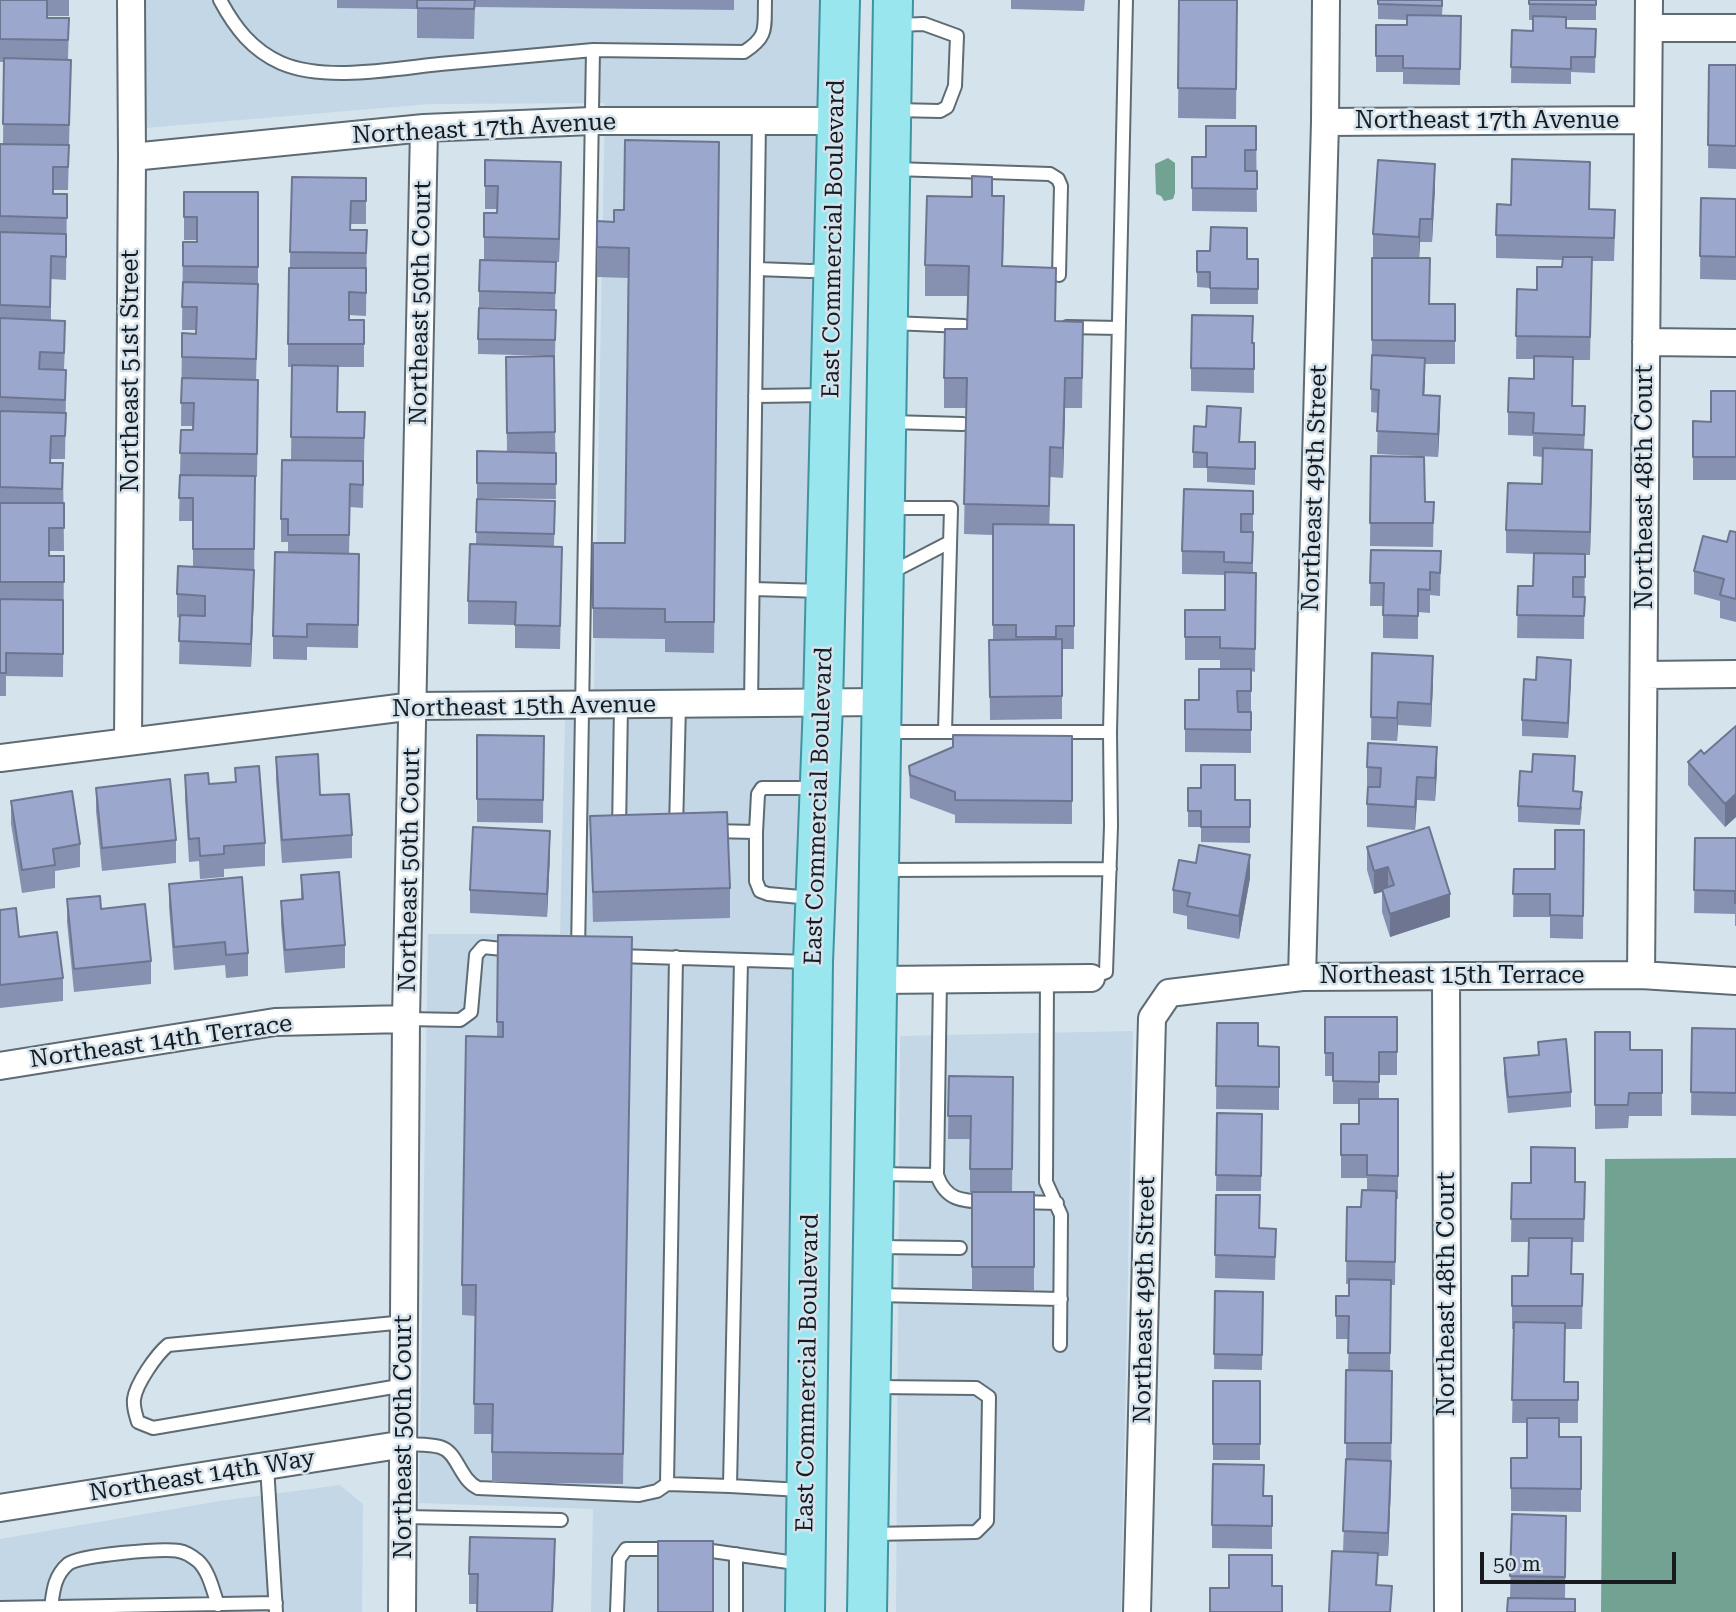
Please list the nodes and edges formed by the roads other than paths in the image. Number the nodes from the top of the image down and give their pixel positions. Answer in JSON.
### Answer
{"nodes":[{"id":1,"x":131,"y":0,"type":"edge"},
{"id":2,"x":220,"y":0,"type":"edge"},
{"id":3,"x":765,"y":0,"type":"edge"},
{"id":4,"x":839,"y":0,"type":"edge"},
{"id":5,"x":1126,"y":0,"type":"edge"},
{"id":6,"x":1326,"y":0,"type":"edge"},
{"id":7,"x":1649,"y":0,"type":"edge"},
{"id":8,"x":893,"y":13,"type":"edge"},
{"id":9,"x":1649,"y":28,"type":"junction"},
{"id":10,"x":1736,"y":28,"type":"edge"},
{"id":11,"x":593,"y":50,"type":"junction"},
{"id":12,"x":891,"y":110,"type":"junction"},
{"id":13,"x":1648,"y":120,"type":"junction"},
{"id":14,"x":592,"y":121,"type":"junction"},
{"id":15,"x":759,"y":121,"type":"junction"},
{"id":16,"x":837,"y":121,"type":"junction"},
{"id":17,"x":1325,"y":121,"type":"junction"},
{"id":18,"x":424,"y":128,"type":"junction"},
{"id":19,"x":132,"y":157,"type":"junction"},
{"id":20,"x":890,"y":169,"type":"junction"},
{"id":21,"x":757,"y":269,"type":"junction"},
{"id":22,"x":834,"y":269,"type":"junction"},
{"id":23,"x":1059,"y":275,"type":"edge"},
{"id":24,"x":888,"y":323,"type":"junction"},
{"id":25,"x":964,"y":326,"type":"edge"},
{"id":26,"x":1063,"y":327,"type":"edge"},
{"id":27,"x":1119,"y":328,"type":"junction"},
{"id":28,"x":1646,"y":342,"type":"junction"},
{"id":29,"x":1736,"y":343,"type":"edge"},
{"id":30,"x":830,"y":395,"type":"junction"},
{"id":31,"x":755,"y":396,"type":"junction"},
{"id":32,"x":886,"y":422,"type":"junction"},
{"id":33,"x":963,"y":424,"type":"edge"},
{"id":34,"x":885,"y":508,"type":"junction"},
{"id":35,"x":950,"y":542,"type":"junction"},
{"id":36,"x":884,"y":576,"type":"junction"},
{"id":37,"x":753,"y":589,"type":"junction"},
{"id":38,"x":826,"y":591,"type":"junction"},
{"id":39,"x":1643,"y":674,"type":"junction"},
{"id":40,"x":1736,"y":674,"type":"edge"},
{"id":41,"x":679,"y":704,"type":"junction"},
{"id":42,"x":751,"y":704,"type":"junction"},
{"id":43,"x":823,"y":704,"type":"junction"},
{"id":44,"x":581,"y":705,"type":"junction"},
{"id":45,"x":621,"y":705,"type":"junction"},
{"id":46,"x":414,"y":706,"type":"junction"},
{"id":47,"x":882,"y":717,"type":"junction"},
{"id":48,"x":945,"y":732,"type":"junction"},
{"id":49,"x":1110,"y":732,"type":"junction"},
{"id":50,"x":128,"y":742,"type":"junction"},
{"id":51,"x":0,"y":758,"type":"edge"},
{"id":52,"x":820,"y":788,"type":"junction"},
{"id":53,"x":756,"y":832,"type":"junction"},
{"id":54,"x":605,"y":834,"type":"junction"},
{"id":55,"x":1110,"y":869,"type":"junction"},
{"id":56,"x":879,"y":870,"type":"junction"},
{"id":57,"x":816,"y":899,"type":"junction"},
{"id":58,"x":523,"y":950,"type":"edge"},
{"id":59,"x":676,"y":957,"type":"junction"},
{"id":60,"x":741,"y":960,"type":"junction"},
{"id":61,"x":813,"y":962,"type":"junction"},
{"id":62,"x":1641,"y":975,"type":"junction"},
{"id":63,"x":1446,"y":976,"type":"junction"},
{"id":64,"x":1303,"y":977,"type":"junction"},
{"id":65,"x":1047,"y":978,"type":"junction"},
{"id":66,"x":1091,"y":978,"type":"joint"},
{"id":67,"x":940,"y":979,"type":"junction"},
{"id":68,"x":878,"y":980,"type":"junction"},
{"id":69,"x":1736,"y":981,"type":"edge"},
{"id":70,"x":1169,"y":993,"type":"joint"},
{"id":71,"x":406,"y":1019,"type":"junction"},
{"id":72,"x":0,"y":1066,"type":"edge"},
{"id":73,"x":874,"y":1174,"type":"junction"},
{"id":74,"x":937,"y":1175,"type":"junction"},
{"id":75,"x":1058,"y":1203,"type":"junction"},
{"id":76,"x":873,"y":1248,"type":"junction"},
{"id":77,"x":960,"y":1248,"type":"dead end"},
{"id":78,"x":872,"y":1295,"type":"junction"},
{"id":79,"x":1061,"y":1299,"type":"junction"},
{"id":80,"x":405,"y":1322,"type":"junction"},
{"id":81,"x":1060,"y":1345,"type":"dead end"},
{"id":82,"x":405,"y":1385,"type":"junction"},
{"id":83,"x":871,"y":1387,"type":"junction"},
{"id":84,"x":405,"y":1444,"type":"junction"},
{"id":85,"x":267,"y":1466,"type":"junction"},
{"id":86,"x":667,"y":1484,"type":"junction"},
{"id":87,"x":730,"y":1486,"type":"junction"},
{"id":88,"x":807,"y":1490,"type":"junction"},
{"id":89,"x":0,"y":1508,"type":"edge"},
{"id":90,"x":404,"y":1517,"type":"junction"},
{"id":91,"x":561,"y":1520,"type":"dead end"},
{"id":92,"x":868,"y":1534,"type":"junction"},
{"id":93,"x":736,"y":1554,"type":"junction"},
{"id":94,"x":808,"y":1596,"type":"edge"},
{"id":95,"x":218,"y":1605,"type":"junction"},
{"id":96,"x":0,"y":1608,"type":"edge"},
{"id":97,"x":51,"y":1608,"type":"junction"},
{"id":98,"x":276,"y":1608,"type":"edge"},
{"id":99,"x":402,"y":1612,"type":"edge"},
{"id":100,"x":617,"y":1612,"type":"edge"},
{"id":101,"x":736,"y":1612,"type":"edge"},
{"id":102,"x":867,"y":1612,"type":"edge"},
{"id":103,"x":1137,"y":1612,"type":"edge"},
{"id":104,"x":1448,"y":1612,"type":"edge"}],
"edges":[{"from":1,"to":19,"type":"street","name":"Northeast 51st Street"},
{"from":2,"to":11,"type":"lane"},
{"from":3,"to":11,"type":"lane"},
{"from":4,"to":16,"type":"main road","name":"East Commercial Boulevard"},
{"from":5,"to":27,"type":"lane"},
{"from":6,"to":17,"type":"street","name":"Northeast 49th Street"},
{"from":7,"to":9,"type":"street","name":"Northeast 48th Court"},
{"from":8,"to":12,"type":"main road"},
{"from":8,"to":12,"type":"lane"},
{"from":9,"to":10,"type":"street"},
{"from":9,"to":13,"type":"street","name":"Northeast 48th Court"},
{"from":11,"to":14,"type":"lane"},
{"from":12,"to":20,"type":"main road"},
{"from":13,"to":17,"type":"street","name":"Northeast 17th Avenue"},
{"from":13,"to":28,"type":"street","name":"Northeast 48th Court"},
{"from":14,"to":15,"type":"street","name":"Northeast 17th Avenue"},
{"from":14,"to":18,"type":"street","name":"Northeast 17th Avenue"},
{"from":14,"to":44,"type":"lane"},
{"from":15,"to":16,"type":"street","name":"Northeast 17th Avenue"},
{"from":15,"to":21,"type":"lane"},
{"from":16,"to":22,"type":"main road","name":"East Commercial Boulevard"},
{"from":17,"to":64,"type":"street","name":"Northeast 49th Street"},
{"from":18,"to":19,"type":"street","name":"Northeast 17th Avenue"},
{"from":18,"to":46,"type":"street","name":"Northeast 50th Court"},
{"from":19,"to":50,"type":"street","name":"Northeast 51st Street"},
{"from":20,"to":23,"type":"lane"},
{"from":20,"to":24,"type":"main road"},
{"from":21,"to":22,"type":"lane"},
{"from":21,"to":31,"type":"lane"},
{"from":22,"to":30,"type":"main road","name":"East Commercial Boulevard"},
{"from":24,"to":25,"type":"lane"},
{"from":24,"to":32,"type":"main road"},
{"from":26,"to":27,"type":"lane"},
{"from":27,"to":49,"type":"lane"},
{"from":28,"to":29,"type":"street"},
{"from":28,"to":39,"type":"street","name":"Northeast 48th Court"},
{"from":30,"to":31,"type":"lane"},
{"from":30,"to":38,"type":"main road","name":"East Commercial Boulevard"},
{"from":31,"to":37,"type":"lane"},
{"from":32,"to":33,"type":"lane"},
{"from":32,"to":34,"type":"main road"},
{"from":34,"to":35,"type":"lane"},
{"from":34,"to":36,"type":"main road"},
{"from":35,"to":36,"type":"lane"},
{"from":35,"to":48,"type":"lane"},
{"from":36,"to":47,"type":"main road"},
{"from":37,"to":38,"type":"lane"},
{"from":37,"to":42,"type":"lane"},
{"from":38,"to":43,"type":"main road","name":"East Commercial Boulevard"},
{"from":39,"to":40,"type":"street"},
{"from":39,"to":62,"type":"street","name":"Northeast 48th Court"},
{"from":41,"to":42,"type":"street","name":"Northeast 15th Avenue"},
{"from":41,"to":45,"type":"street","name":"Northeast 15th Avenue"},
{"from":41,"to":53,"type":"lane"},
{"from":42,"to":43,"type":"street","name":"Northeast 15th Avenue"},
{"from":43,"to":47,"type":"street","name":"Northeast 15th Avenue"},
{"from":43,"to":52,"type":"main road","name":"East Commercial Boulevard"},
{"from":44,"to":45,"type":"street","name":"Northeast 15th Avenue"},
{"from":44,"to":46,"type":"street","name":"Northeast 15th Avenue"},
{"from":44,"to":54,"type":"lane"},
{"from":45,"to":54,"type":"lane"},
{"from":46,"to":50,"type":"street","name":"Northeast 15th Avenue"},
{"from":46,"to":71,"type":"street","name":"Northeast 50th Court"},
{"from":47,"to":48,"type":"lane"},
{"from":47,"to":56,"type":"main road"},
{"from":48,"to":49,"type":"lane"},
{"from":49,"to":55,"type":"lane"},
{"from":50,"to":51,"type":"street","name":"Northeast 15th Avenue"},
{"from":52,"to":53,"type":"lane"},
{"from":52,"to":57,"type":"main road","name":"East Commercial Boulevard"},
{"from":53,"to":57,"type":"lane"},
{"from":54,"to":59,"type":"lane"},
{"from":55,"to":56,"type":"lane"},
{"from":55,"to":66,"type":"lane"},
{"from":56,"to":68,"type":"main road"},
{"from":57,"to":61,"type":"main road","name":"East Commercial Boulevard"},
{"from":58,"to":71,"type":"lane"},
{"from":59,"to":60,"type":"lane"},
{"from":59,"to":86,"type":"lane"},
{"from":60,"to":61,"type":"lane"},
{"from":60,"to":87,"type":"lane"},
{"from":61,"to":88,"type":"main road","name":"East Commercial Boulevard"},
{"from":62,"to":63,"type":"street","name":"Northeast 15th Terrace"},
{"from":62,"to":69,"type":"street","name":"Northeast 15th Terrace"},
{"from":63,"to":64,"type":"street","name":"Northeast 15th Terrace"},
{"from":63,"to":104,"type":"street","name":"Northeast 48th Court"},
{"from":64,"to":70,"type":"street","name":"Northeast 15th Terrace"},
{"from":65,"to":66,"type":"street"},
{"from":65,"to":67,"type":"street"},
{"from":65,"to":75,"type":"lane"},
{"from":67,"to":68,"type":"street"},
{"from":67,"to":74,"type":"lane"},
{"from":68,"to":73,"type":"main road"},
{"from":70,"to":103,"type":"street","name":"Northeast 49th Street"},
{"from":71,"to":72,"type":"street","name":"Northeast 14th Terrace"},
{"from":71,"to":80,"type":"street","name":"Northeast 50th Court"},
{"from":73,"to":74,"type":"lane"},
{"from":73,"to":76,"type":"main road"},
{"from":74,"to":75,"type":"lane"},
{"from":75,"to":79,"type":"lane"},
{"from":76,"to":77,"type":"lane"},
{"from":76,"to":78,"type":"main road"},
{"from":78,"to":79,"type":"lane"},
{"from":78,"to":83,"type":"main road"},
{"from":79,"to":81,"type":"lane"},
{"from":80,"to":82,"type":"street","name":"Northeast 50th Court"},
{"from":80,"to":82,"type":"lane"},
{"from":82,"to":84,"type":"street","name":"Northeast 50th Court"},
{"from":83,"to":92,"type":"main road"},
{"from":83,"to":92,"type":"lane"},
{"from":84,"to":85,"type":"street","name":"Northeast 14th Way"},
{"from":84,"to":86,"type":"lane"},
{"from":84,"to":90,"type":"street","name":"Northeast 50th Court"},
{"from":85,"to":89,"type":"street","name":"Northeast 14th Way"},
{"from":85,"to":98,"type":"lane"},
{"from":86,"to":87,"type":"lane"},
{"from":87,"to":88,"type":"lane"},
{"from":88,"to":94,"type":"main road","name":"East Commercial Boulevard"},
{"from":90,"to":91,"type":"lane"},
{"from":90,"to":99,"type":"street","name":"Northeast 50th Court"},
{"from":92,"to":102,"type":"main road"},
{"from":93,"to":94,"type":"lane"},
{"from":93,"to":100,"type":"lane"},
{"from":93,"to":101,"type":"lane"},
{"from":95,"to":97,"type":"lane"},
{"from":95,"to":97,"type":"lane"},
{"from":95,"to":98,"type":"lane"},
{"from":96,"to":97,"type":"lane"}]}
